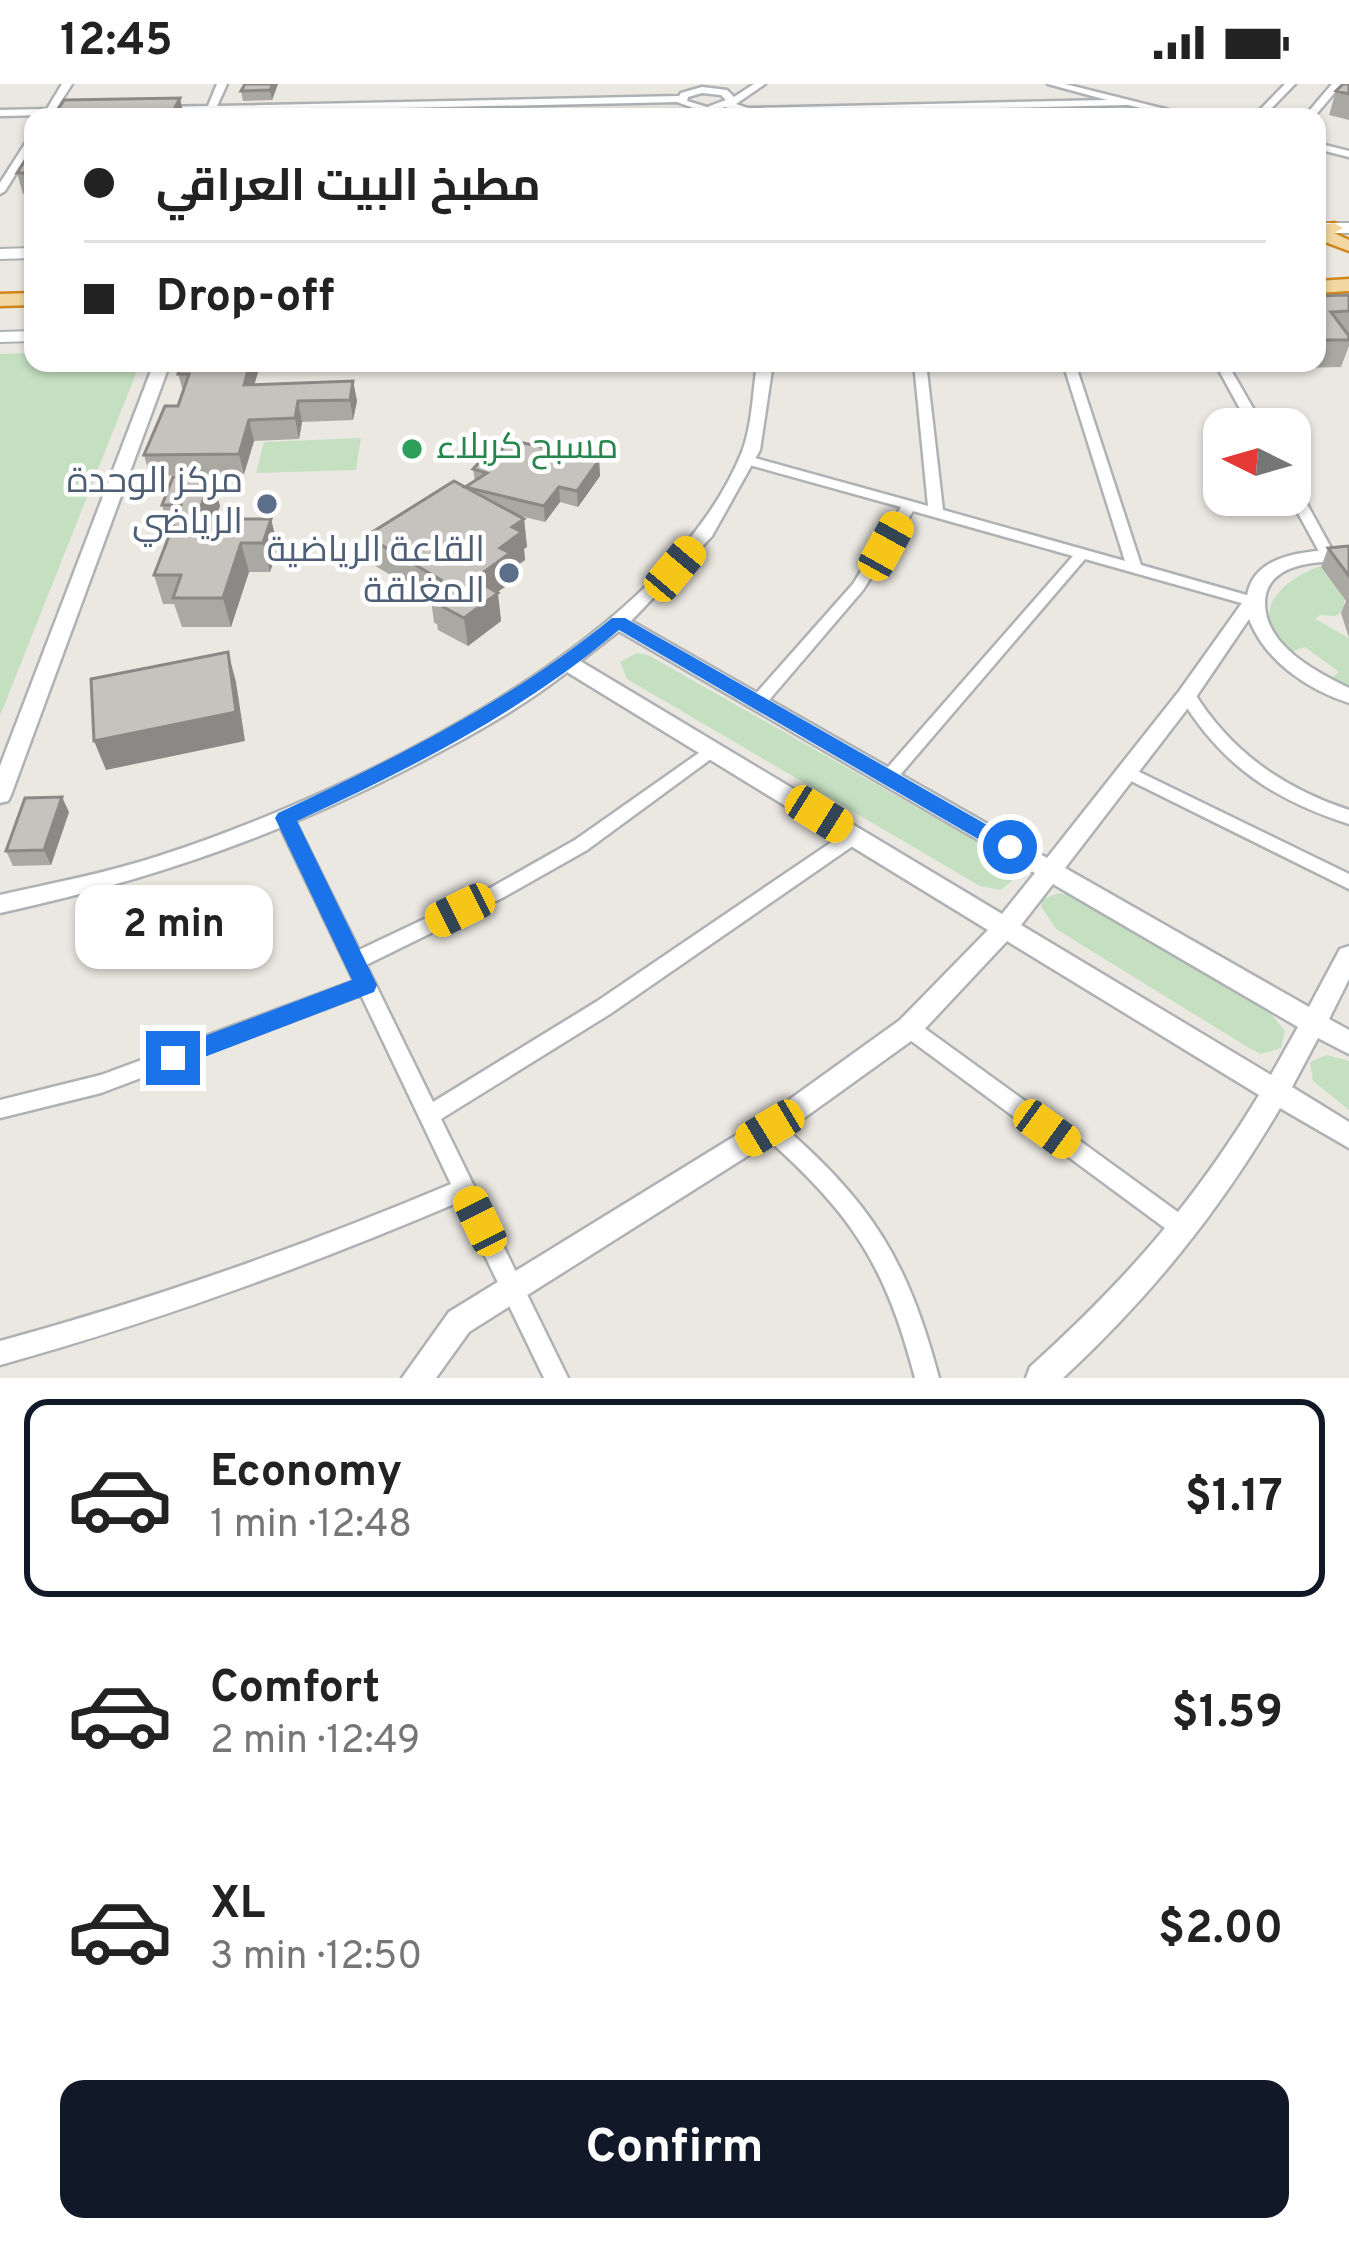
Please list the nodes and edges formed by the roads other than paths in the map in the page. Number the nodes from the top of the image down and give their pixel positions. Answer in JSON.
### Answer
{"nodes":[{"id":1,"x":680,"y":84,"type":"edge"},
{"id":2,"x":760,"y":84,"type":"edge"},
{"id":3,"x":1053,"y":84,"type":"edge"},
{"id":4,"x":1290,"y":84,"type":"edge"},
{"id":5,"x":1337,"y":84,"type":"edge"},
{"id":6,"x":682,"y":99,"type":"junction"},
{"id":7,"x":648,"y":100,"type":"junction"},
{"id":8,"x":1128,"y":102,"type":"junction"},
{"id":9,"x":378,"y":108,"type":"edge"},
{"id":10,"x":689,"y":108,"type":"edge"},
{"id":11,"x":728,"y":108,"type":"edge"},
{"id":12,"x":874,"y":108,"type":"edge"},
{"id":13,"x":1154,"y":108,"type":"edge"},
{"id":14,"x":1267,"y":108,"type":"edge"},
{"id":15,"x":1317,"y":108,"type":"edge"},
{"id":16,"x":24,"y":151,"type":"edge"},
{"id":17,"x":4,"y":179,"type":"edge"},
{"id":18,"x":0,"y":191,"type":"edge"},
{"id":19,"x":1328,"y":230,"type":"edge"},
{"id":20,"x":1349,"y":246,"type":"edge"},
{"id":21,"x":159,"y":372,"type":"edge"},
{"id":22,"x":765,"y":372,"type":"edge"},
{"id":23,"x":921,"y":372,"type":"edge"},
{"id":24,"x":1072,"y":372,"type":"edge"},
{"id":25,"x":1226,"y":372,"type":"edge"},
{"id":26,"x":1246,"y":408,"type":"edge"},
{"id":27,"x":751,"y":461,"type":"junction"},
{"id":28,"x":910,"y":505,"type":"junction"},
{"id":29,"x":936,"y":513,"type":"junction"},
{"id":30,"x":1311,"y":516,"type":"edge"},
{"id":31,"x":1082,"y":554,"type":"junction"},
{"id":32,"x":1339,"y":555,"type":"edge"},
{"id":33,"x":1135,"y":568,"type":"junction"},
{"id":34,"x":1252,"y":601,"type":"junction"},
{"id":35,"x":618,"y":622,"type":"junction"},
{"id":36,"x":568,"y":663,"type":"junction"},
{"id":37,"x":1187,"y":695,"type":"junction"},
{"id":38,"x":1349,"y":696,"type":"edge"},
{"id":39,"x":758,"y":702,"type":"junction"},
{"id":40,"x":713,"y":749,"type":"junction"},
{"id":41,"x":1127,"y":772,"type":"junction"},
{"id":42,"x":888,"y":778,"type":"junction"},
{"id":43,"x":0,"y":795,"type":"edge"},
{"id":44,"x":1349,"y":817,"type":"edge"},
{"id":45,"x":285,"y":818,"type":"junction"},
{"id":46,"x":854,"y":836,"type":"junction"},
{"id":47,"x":1050,"y":871,"type":"junction"},
{"id":48,"x":1349,"y":882,"type":"edge"},
{"id":49,"x":0,"y":904,"type":"edge"},
{"id":50,"x":1005,"y":928,"type":"junction"},
{"id":51,"x":1349,"y":956,"type":"edge"},
{"id":52,"x":355,"y":961,"type":"junction"},
{"id":53,"x":366,"y":985,"type":"junction"},
{"id":54,"x":1314,"y":1023,"type":"junction"},
{"id":55,"x":909,"y":1028,"type":"junction"},
{"id":56,"x":1349,"y":1043,"type":"edge"},
{"id":57,"x":1276,"y":1093,"type":"junction"},
{"id":58,"x":0,"y":1109,"type":"edge"},
{"id":59,"x":429,"y":1115,"type":"junction"},
{"id":60,"x":770,"y":1128,"type":"junction"},
{"id":61,"x":1349,"y":1136,"type":"edge"},
{"id":62,"x":464,"y":1189,"type":"junction"},
{"id":63,"x":1185,"y":1230,"type":"junction"},
{"id":64,"x":512,"y":1286,"type":"junction"},
{"id":65,"x":0,"y":1353,"type":"edge"},
{"id":66,"x":417,"y":1378,"type":"edge"},
{"id":67,"x":556,"y":1378,"type":"edge"},
{"id":68,"x":927,"y":1378,"type":"edge"},
{"id":69,"x":1041,"y":1378,"type":"edge"}],
"edges":[{"from":1,"to":6,"type":"street"},
{"from":1,"to":7,"type":"street"},
{"from":2,"to":11,"type":"street"},
{"from":3,"to":8,"type":"street"},
{"from":4,"to":14,"type":"street"},
{"from":5,"to":15,"type":"street"},
{"from":6,"to":7,"type":"street"},
{"from":6,"to":10,"type":"street"},
{"from":6,"to":11,"type":"street"},
{"from":7,"to":9,"type":"street"},
{"from":8,"to":12,"type":"street"},
{"from":8,"to":13,"type":"street"},
{"from":16,"to":17,"type":"street"},
{"from":17,"to":18,"type":"street"},
{"from":19,"to":20,"type":"highway"},
{"from":21,"to":43,"type":"street"},
{"from":22,"to":27,"type":"street"},
{"from":23,"to":29,"type":"street"},
{"from":24,"to":33,"type":"street"},
{"from":25,"to":26,"type":"street"},
{"from":27,"to":28,"type":"street"},
{"from":27,"to":35,"type":"street"},
{"from":28,"to":29,"type":"street"},
{"from":28,"to":39,"type":"street"},
{"from":29,"to":31,"type":"street"},
{"from":30,"to":32,"type":"street"},
{"from":31,"to":33,"type":"street"},
{"from":31,"to":42,"type":"street"},
{"from":32,"to":34,"type":"street"},
{"from":33,"to":34,"type":"street"},
{"from":34,"to":37,"type":"street"},
{"from":34,"to":38,"type":"street"},
{"from":35,"to":36,"type":"street"},
{"from":35,"to":39,"type":"street"},
{"from":36,"to":40,"type":"street"},
{"from":36,"to":45,"type":"street"},
{"from":37,"to":41,"type":"street"},
{"from":37,"to":44,"type":"street"},
{"from":39,"to":42,"type":"street"},
{"from":40,"to":46,"type":"street"},
{"from":40,"to":52,"type":"street"},
{"from":41,"to":47,"type":"street"},
{"from":41,"to":48,"type":"street"},
{"from":42,"to":47,"type":"street"},
{"from":45,"to":49,"type":"street"},
{"from":45,"to":52,"type":"street"},
{"from":46,"to":50,"type":"street"},
{"from":46,"to":59,"type":"street"},
{"from":47,"to":50,"type":"street"},
{"from":47,"to":54,"type":"street"},
{"from":50,"to":55,"type":"street"},
{"from":50,"to":57,"type":"street"},
{"from":51,"to":54,"type":"street"},
{"from":52,"to":53,"type":"street"},
{"from":53,"to":58,"type":"street"},
{"from":53,"to":59,"type":"street"},
{"from":54,"to":56,"type":"street"},
{"from":54,"to":57,"type":"street"},
{"from":55,"to":60,"type":"street"},
{"from":55,"to":63,"type":"street"},
{"from":57,"to":61,"type":"street"},
{"from":57,"to":63,"type":"street"},
{"from":59,"to":62,"type":"street"},
{"from":60,"to":64,"type":"street"},
{"from":60,"to":68,"type":"street"},
{"from":62,"to":64,"type":"street"},
{"from":62,"to":65,"type":"street"},
{"from":63,"to":69,"type":"street"},
{"from":64,"to":66,"type":"street"},
{"from":64,"to":67,"type":"street"}]}
